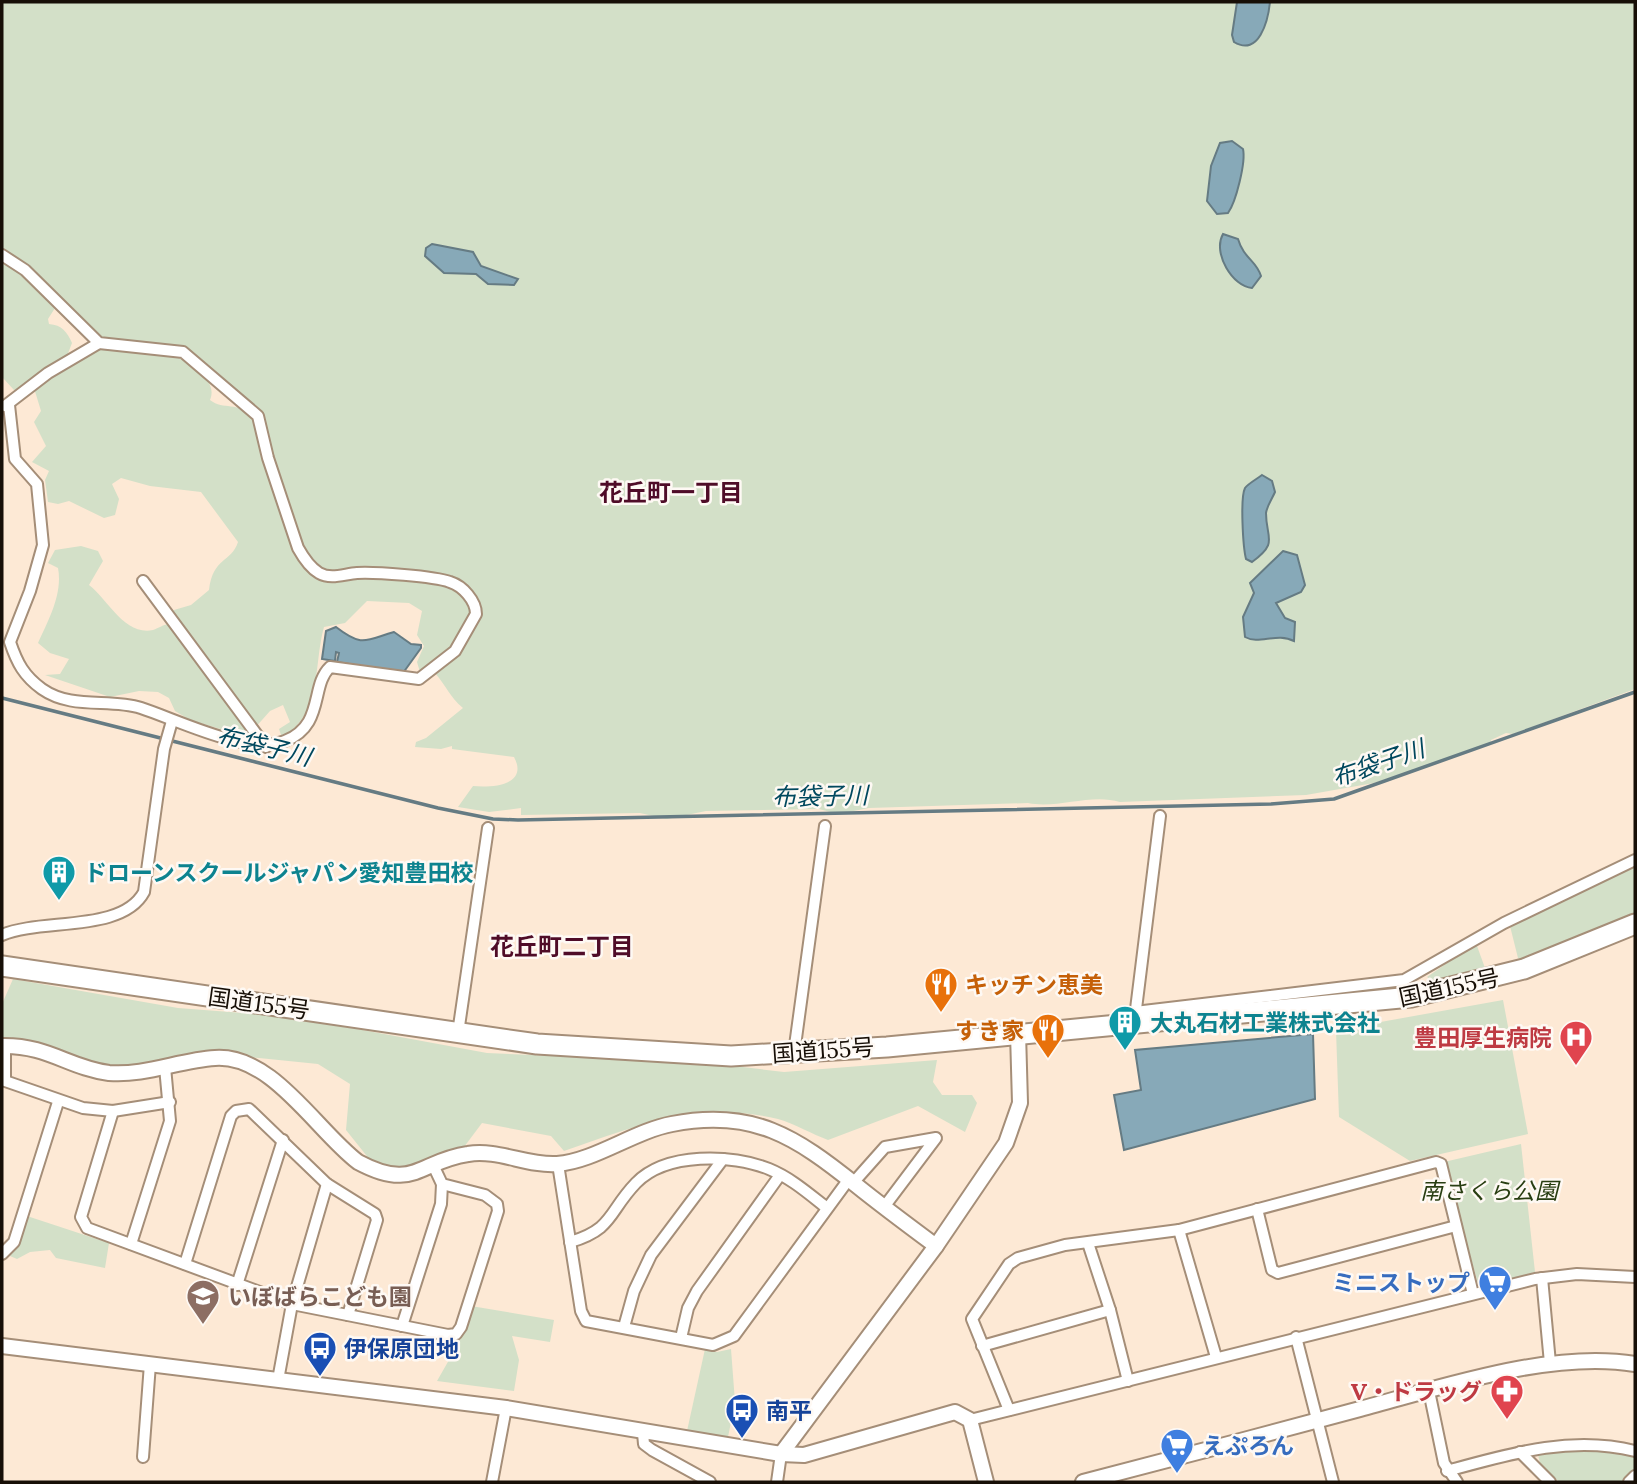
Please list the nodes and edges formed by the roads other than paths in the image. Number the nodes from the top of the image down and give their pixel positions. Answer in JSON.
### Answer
{"nodes":[{"id":1,"x":2,"y":255,"type":"edge"},
{"id":2,"x":99,"y":343,"type":"junction"},
{"id":3,"x":5,"y":406,"type":"edge"},
{"id":4,"x":143,"y":581,"type":"dead end"},
{"id":5,"x":171,"y":724,"type":"junction"},
{"id":6,"x":266,"y":747,"type":"junction"},
{"id":7,"x":1160,"y":816,"type":"dead end"},
{"id":8,"x":825,"y":826,"type":"dead end"},
{"id":9,"x":488,"y":828,"type":"dead end"},
{"id":10,"x":1635,"y":860,"type":"edge"},
{"id":11,"x":1635,"y":924,"type":"edge"},
{"id":12,"x":2,"y":935,"type":"edge"},
{"id":13,"x":2,"y":966,"type":"edge"},
{"id":14,"x":1135,"y":1018,"type":"junction"},
{"id":15,"x":458,"y":1032,"type":"junction"},
{"id":16,"x":1018,"y":1033,"type":"junction"},
{"id":17,"x":4,"y":1046,"type":"edge"},
{"id":18,"x":794,"y":1053,"type":"junction"},
{"id":19,"x":165,"y":1066,"type":"junction"},
{"id":20,"x":3,"y":1086,"type":"edge"},
{"id":21,"x":58,"y":1102,"type":"junction"},
{"id":22,"x":170,"y":1102,"type":"junction"},
{"id":23,"x":113,"y":1111,"type":"junction"},
{"id":24,"x":283,"y":1140,"type":"junction"},
{"id":25,"x":723,"y":1159,"type":"junction"},
{"id":26,"x":558,"y":1164,"type":"junction"},
{"id":27,"x":433,"y":1167,"type":"junction"},
{"id":28,"x":780,"y":1175,"type":"junction"},
{"id":29,"x":851,"y":1181,"type":"junction"},
{"id":30,"x":442,"y":1184,"type":"junction"},
{"id":31,"x":327,"y":1185,"type":"junction"},
{"id":32,"x":884,"y":1207,"type":"junction"},
{"id":33,"x":827,"y":1208,"type":"junction"},
{"id":34,"x":1257,"y":1209,"type":"junction"},
{"id":35,"x":1456,"y":1226,"type":"junction"},
{"id":36,"x":1179,"y":1230,"type":"junction"},
{"id":37,"x":570,"y":1242,"type":"junction"},
{"id":38,"x":1087,"y":1243,"type":"junction"},
{"id":39,"x":131,"y":1244,"type":"junction"},
{"id":40,"x":936,"y":1246,"type":"junction"},
{"id":41,"x":2,"y":1254,"type":"edge"},
{"id":42,"x":185,"y":1264,"type":"junction"},
{"id":43,"x":1635,"y":1277,"type":"edge"},
{"id":44,"x":1542,"y":1278,"type":"junction"},
{"id":45,"x":237,"y":1285,"type":"junction"},
{"id":46,"x":1473,"y":1294,"type":"junction"},
{"id":47,"x":292,"y":1304,"type":"junction"},
{"id":48,"x":1110,"y":1310,"type":"junction"},
{"id":49,"x":348,"y":1315,"type":"junction"},
{"id":50,"x":402,"y":1326,"type":"junction"},
{"id":51,"x":624,"y":1327,"type":"junction"},
{"id":52,"x":1296,"y":1337,"type":"junction"},
{"id":53,"x":681,"y":1338,"type":"junction"},
{"id":54,"x":2,"y":1346,"type":"edge"},
{"id":55,"x":982,"y":1346,"type":"junction"},
{"id":56,"x":1216,"y":1357,"type":"junction"},
{"id":57,"x":1550,"y":1363,"type":"junction"},
{"id":58,"x":150,"y":1364,"type":"junction"},
{"id":59,"x":1635,"y":1364,"type":"edge"},
{"id":60,"x":278,"y":1380,"type":"junction"},
{"id":61,"x":1128,"y":1381,"type":"junction"},
{"id":62,"x":1429,"y":1391,"type":"junction"},
{"id":63,"x":506,"y":1408,"type":"junction"},
{"id":64,"x":1009,"y":1410,"type":"junction"},
{"id":65,"x":970,"y":1420,"type":"junction"},
{"id":66,"x":1318,"y":1421,"type":"junction"},
{"id":67,"x":643,"y":1433,"type":"junction"},
{"id":68,"x":1635,"y":1451,"type":"edge"},
{"id":69,"x":1520,"y":1452,"type":"junction"},
{"id":70,"x":781,"y":1454,"type":"junction"},
{"id":71,"x":143,"y":1457,"type":"dead end"},
{"id":72,"x":1447,"y":1471,"type":"junction"},
{"id":73,"x":1635,"y":1476,"type":"edge"},
{"id":74,"x":492,"y":1482,"type":"edge"},
{"id":75,"x":710,"y":1482,"type":"edge"},
{"id":76,"x":777,"y":1482,"type":"edge"},
{"id":77,"x":986,"y":1482,"type":"edge"},
{"id":78,"x":1083,"y":1482,"type":"edge"},
{"id":79,"x":1333,"y":1482,"type":"edge"},
{"id":80,"x":1457,"y":1482,"type":"edge"},
{"id":81,"x":1550,"y":1482,"type":"edge"},
{"id":82,"x":1629,"y":1482,"type":"edge"}],
"edges":[{"from":1,"to":2,"type":"street"},
{"from":2,"to":3,"type":"street"},
{"from":2,"to":6,"type":"street"},
{"from":3,"to":5,"type":"street"},
{"from":4,"to":6,"type":"street"},
{"from":5,"to":6,"type":"street"},
{"from":5,"to":12,"type":"street"},
{"from":7,"to":14,"type":"street"},
{"from":8,"to":18,"type":"street"},
{"from":9,"to":15,"type":"street"},
{"from":10,"to":14,"type":"street"},
{"from":11,"to":14,"type":"highway","name":"国道155号"},
{"from":13,"to":15,"type":"highway","name":"国道155号"},
{"from":14,"to":16,"type":"highway","name":"国道155号"},
{"from":15,"to":18,"type":"highway","name":"国道155号"},
{"from":16,"to":18,"type":"highway","name":"国道155号"},
{"from":16,"to":40,"type":"street"},
{"from":17,"to":19,"type":"street"},
{"from":17,"to":20,"type":"street"},
{"from":19,"to":22,"type":"street"},
{"from":19,"to":27,"type":"street"},
{"from":20,"to":21,"type":"street"},
{"from":21,"to":23,"type":"street"},
{"from":21,"to":41,"type":"street"},
{"from":22,"to":23,"type":"street"},
{"from":22,"to":39,"type":"street"},
{"from":23,"to":39,"type":"street"},
{"from":24,"to":31,"type":"street"},
{"from":24,"to":42,"type":"street"},
{"from":24,"to":45,"type":"street"},
{"from":25,"to":28,"type":"street"},
{"from":25,"to":37,"type":"street"},
{"from":25,"to":51,"type":"street"},
{"from":26,"to":27,"type":"street"},
{"from":26,"to":29,"type":"street"},
{"from":26,"to":37,"type":"street"},
{"from":27,"to":30,"type":"street"},
{"from":28,"to":33,"type":"street"},
{"from":28,"to":53,"type":"street"},
{"from":29,"to":32,"type":"street"},
{"from":29,"to":32,"type":"street"},
{"from":29,"to":33,"type":"street"},
{"from":30,"to":50,"type":"street"},
{"from":30,"to":50,"type":"street"},
{"from":31,"to":47,"type":"street"},
{"from":31,"to":49,"type":"street"},
{"from":32,"to":40,"type":"street"},
{"from":33,"to":53,"type":"street"},
{"from":34,"to":35,"type":"street"},
{"from":34,"to":35,"type":"street"},
{"from":34,"to":36,"type":"street"},
{"from":35,"to":46,"type":"street"},
{"from":36,"to":38,"type":"street"},
{"from":36,"to":56,"type":"street"},
{"from":37,"to":51,"type":"street"},
{"from":38,"to":48,"type":"street"},
{"from":38,"to":55,"type":"street"},
{"from":39,"to":42,"type":"street"},
{"from":40,"to":70,"type":"street"},
{"from":42,"to":45,"type":"street"},
{"from":43,"to":44,"type":"street"},
{"from":44,"to":46,"type":"street"},
{"from":44,"to":57,"type":"street"},
{"from":45,"to":47,"type":"street"},
{"from":46,"to":52,"type":"street"},
{"from":47,"to":49,"type":"street"},
{"from":47,"to":60,"type":"street"},
{"from":48,"to":55,"type":"street"},
{"from":48,"to":61,"type":"street"},
{"from":49,"to":50,"type":"street"},
{"from":51,"to":53,"type":"street"},
{"from":52,"to":56,"type":"street"},
{"from":52,"to":66,"type":"street"},
{"from":54,"to":58,"type":"street"},
{"from":55,"to":64,"type":"street"},
{"from":56,"to":61,"type":"street"},
{"from":57,"to":59,"type":"street"},
{"from":57,"to":62,"type":"street"},
{"from":58,"to":60,"type":"street"},
{"from":58,"to":71,"type":"street"},
{"from":60,"to":63,"type":"street"},
{"from":61,"to":64,"type":"street"},
{"from":62,"to":66,"type":"street"},
{"from":62,"to":72,"type":"street"},
{"from":63,"to":67,"type":"street"},
{"from":63,"to":74,"type":"street"},
{"from":64,"to":65,"type":"street"},
{"from":65,"to":70,"type":"street"},
{"from":65,"to":77,"type":"street"},
{"from":66,"to":78,"type":"street"},
{"from":66,"to":79,"type":"street"},
{"from":67,"to":70,"type":"street"},
{"from":67,"to":75,"type":"street"},
{"from":68,"to":69,"type":"street"},
{"from":69,"to":72,"type":"street"},
{"from":69,"to":81,"type":"street"},
{"from":70,"to":76,"type":"street"},
{"from":72,"to":80,"type":"street"},
{"from":73,"to":82,"type":"street"}]}
